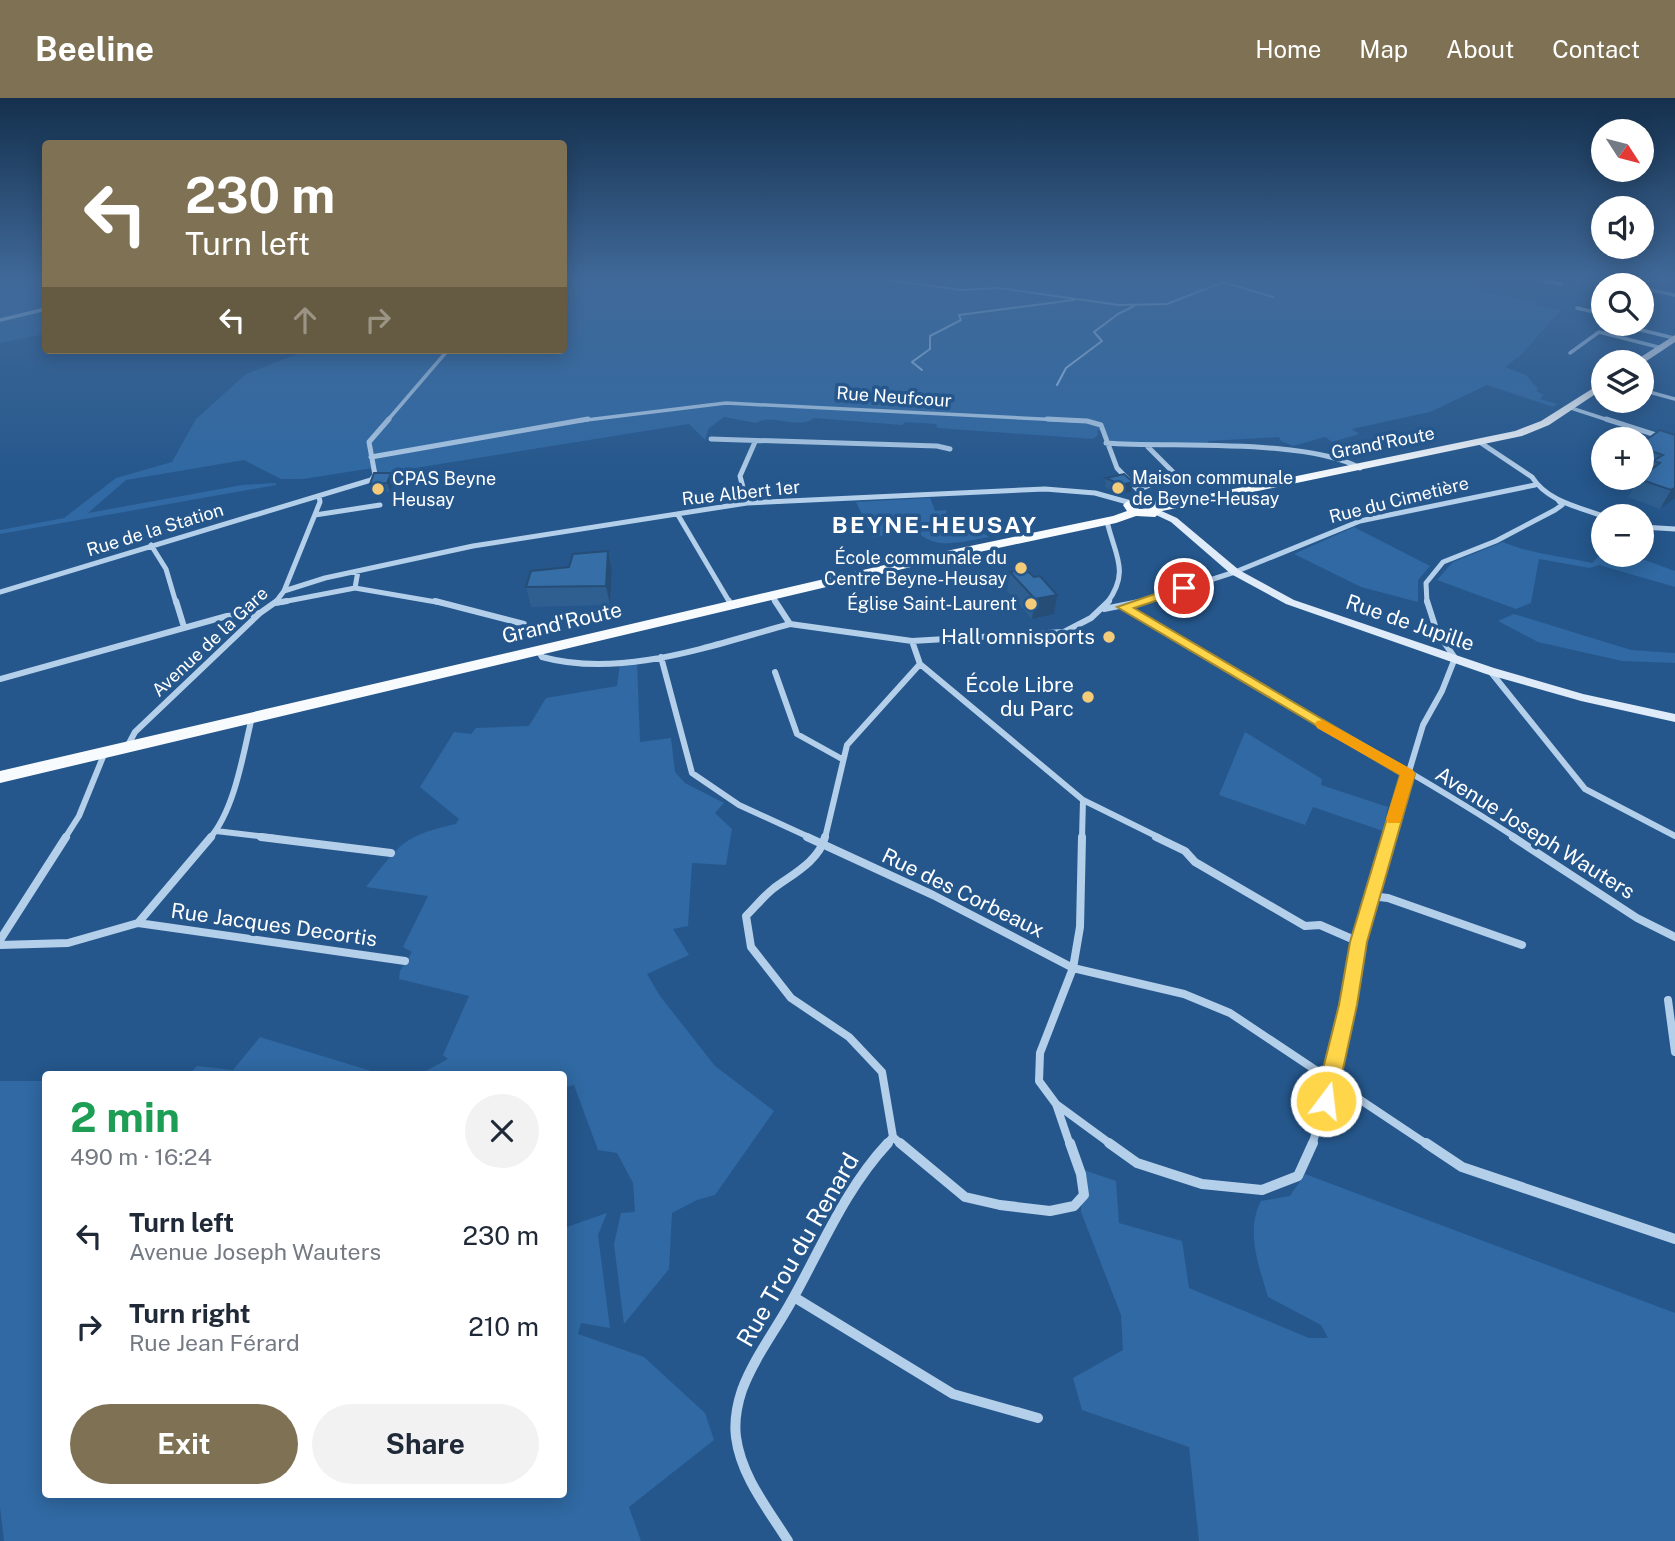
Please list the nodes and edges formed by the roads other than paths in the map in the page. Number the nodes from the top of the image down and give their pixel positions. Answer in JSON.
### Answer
{"nodes":[{"id":1,"x":1578,"y":347,"type":"edge"},
{"id":2,"x":1662,"y":348,"type":"edge"},
{"id":3,"x":1570,"y":353,"type":"dead end"},
{"id":4,"x":1654,"y":353,"type":"edge"},
{"id":5,"x":445,"y":354,"type":"edge"},
{"id":6,"x":1591,"y":393,"type":"edge"},
{"id":7,"x":1654,"y":393,"type":"edge"},
{"id":8,"x":1675,"y":399,"type":"edge"},
{"id":9,"x":1568,"y":407,"type":"junction"},
{"id":10,"x":711,"y":439,"type":"dead end"},
{"id":11,"x":1675,"y":441,"type":"edge"},
{"id":12,"x":755,"y":442,"type":"junction"},
{"id":13,"x":1106,"y":443,"type":"junction"},
{"id":14,"x":1481,"y":443,"type":"junction"},
{"id":15,"x":1147,"y":447,"type":"junction"},
{"id":16,"x":950,"y":449,"type":"dead end"},
{"id":17,"x":371,"y":457,"type":"junction"},
{"id":18,"x":1360,"y":468,"type":"junction"},
{"id":19,"x":1535,"y":485,"type":"junction"},
{"id":20,"x":319,"y":496,"type":"junction"},
{"id":21,"x":1558,"y":500,"type":"junction"},
{"id":22,"x":1137,"y":501,"type":"junction"},
{"id":23,"x":747,"y":503,"type":"junction"},
{"id":24,"x":380,"y":505,"type":"dead end"},
{"id":25,"x":1162,"y":509,"type":"junction"},
{"id":26,"x":1591,"y":512,"type":"edge"},
{"id":27,"x":315,"y":515,"type":"junction"},
{"id":28,"x":678,"y":515,"type":"junction"},
{"id":29,"x":1107,"y":521,"type":"junction"},
{"id":30,"x":1654,"y":527,"type":"edge"},
{"id":31,"x":1675,"y":528,"type":"edge"},
{"id":32,"x":151,"y":545,"type":"junction"},
{"id":33,"x":358,"y":571,"type":"junction"},
{"id":34,"x":1235,"y":572,"type":"junction"},
{"id":35,"x":289,"y":577,"type":"junction"},
{"id":36,"x":310,"y":582,"type":"junction"},
{"id":37,"x":355,"y":588,"type":"junction"},
{"id":38,"x":284,"y":591,"type":"junction"},
{"id":39,"x":0,"y":592,"type":"edge"},
{"id":40,"x":771,"y":595,"type":"junction"},
{"id":41,"x":275,"y":603,"type":"junction"},
{"id":42,"x":731,"y":605,"type":"junction"},
{"id":43,"x":1124,"y":607,"type":"junction"},
{"id":44,"x":1104,"y":609,"type":"junction"},
{"id":45,"x":260,"y":613,"type":"junction"},
{"id":46,"x":524,"y":624,"type":"dead end"},
{"id":47,"x":790,"y":624,"type":"junction"},
{"id":48,"x":184,"y":627,"type":"junction"},
{"id":49,"x":912,"y":641,"type":"junction"},
{"id":50,"x":538,"y":650,"type":"junction"},
{"id":51,"x":661,"y":657,"type":"junction"},
{"id":52,"x":1455,"y":658,"type":"junction"},
{"id":53,"x":920,"y":664,"type":"junction"},
{"id":54,"x":1490,"y":671,"type":"junction"},
{"id":55,"x":775,"y":672,"type":"dead end"},
{"id":56,"x":0,"y":679,"type":"edge"},
{"id":57,"x":252,"y":717,"type":"junction"},
{"id":58,"x":1675,"y":718,"type":"edge"},
{"id":59,"x":127,"y":747,"type":"junction"},
{"id":60,"x":105,"y":752,"type":"junction"},
{"id":61,"x":842,"y":759,"type":"junction"},
{"id":62,"x":1408,"y":774,"type":"junction"},
{"id":63,"x":0,"y":776,"type":"edge"},
{"id":64,"x":1083,"y":800,"type":"junction"},
{"id":65,"x":216,"y":831,"type":"junction"},
{"id":66,"x":1675,"y":836,"type":"edge"},
{"id":67,"x":823,"y":846,"type":"junction"},
{"id":68,"x":391,"y":853,"type":"dead end"},
{"id":69,"x":1371,"y":896,"type":"junction"},
{"id":70,"x":138,"y":923,"type":"junction"},
{"id":71,"x":1675,"y":937,"type":"edge"},
{"id":72,"x":1359,"y":942,"type":"junction"},
{"id":73,"x":0,"y":943,"type":"edge"},
{"id":74,"x":1522,"y":944,"type":"dead end"},
{"id":75,"x":405,"y":961,"type":"dead end"},
{"id":76,"x":1073,"y":968,"type":"junction"},
{"id":77,"x":1668,"y":1000,"type":"dead end"},
{"id":78,"x":1675,"y":1052,"type":"edge"},
{"id":79,"x":1332,"y":1081,"type":"junction"},
{"id":80,"x":1056,"y":1104,"type":"junction"},
{"id":81,"x":893,"y":1137,"type":"junction"},
{"id":82,"x":1675,"y":1239,"type":"edge"},
{"id":83,"x":794,"y":1297,"type":"junction"},
{"id":84,"x":1038,"y":1419,"type":"dead end"},
{"id":85,"x":788,"y":1541,"type":"edge"}],
"edges":[{"from":1,"to":3,"type":"street"},
{"from":2,"to":4,"type":"main road"},
{"from":5,"to":17,"type":"street"},
{"from":6,"to":9,"type":"main road","name":"Grand'Route"},
{"from":7,"to":8,"type":"street"},
{"from":9,"to":11,"type":"street"},
{"from":9,"to":14,"type":"main road","name":"Grand'Route"},
{"from":10,"to":12,"type":"street"},
{"from":12,"to":16,"type":"street"},
{"from":12,"to":23,"type":"street"},
{"from":13,"to":15,"type":"street"},
{"from":13,"to":17,"type":"street","name":"Rue Neufcour"},
{"from":13,"to":22,"type":"street","name":"Rue Neufcour"},
{"from":14,"to":18,"type":"main road","name":"Grand'Route"},
{"from":14,"to":19,"type":"street"},
{"from":15,"to":18,"type":"street"},
{"from":15,"to":22,"type":"street"},
{"from":17,"to":20,"type":"street"},
{"from":18,"to":25,"type":"main road","name":"Grand'Route"},
{"from":19,"to":21,"type":"street"},
{"from":19,"to":34,"type":"street","name":"Rue du Cimetière"},
{"from":20,"to":27,"type":"street","name":"Avenue de la Gare"},
{"from":20,"to":32,"type":"street","name":"Rue de la Station"},
{"from":21,"to":26,"type":"street"},
{"from":21,"to":52,"type":"street"},
{"from":22,"to":23,"type":"street","name":"Rue Albert 1er"},
{"from":22,"to":25,"type":"main road","name":"Grand'Route"},
{"from":22,"to":29,"type":"main road","name":"Grand'Route"},
{"from":23,"to":28,"type":"street","name":"Rue Albert 1er"},
{"from":24,"to":27,"type":"street"},
{"from":25,"to":34,"type":"street","name":"Rue de Jupille"},
{"from":27,"to":35,"type":"street","name":"Avenue de la Gare"},
{"from":28,"to":33,"type":"street","name":"Rue Albert 1er"},
{"from":28,"to":42,"type":"street"},
{"from":29,"to":40,"type":"main road","name":"Grand'Route"},
{"from":29,"to":44,"type":"street"},
{"from":30,"to":31,"type":"street"},
{"from":32,"to":39,"type":"street","name":"Rue de la Station"},
{"from":32,"to":48,"type":"street"},
{"from":33,"to":36,"type":"street","name":"Rue Albert 1er"},
{"from":33,"to":37,"type":"street"},
{"from":34,"to":43,"type":"street","name":"Rue du Cimetière"},
{"from":34,"to":52,"type":"street","name":"Rue de Jupille"},
{"from":35,"to":36,"type":"street"},
{"from":35,"to":38,"type":"street","name":"Avenue de la Gare"},
{"from":36,"to":38,"type":"street","name":"Rue Albert 1er"},
{"from":37,"to":41,"type":"street"},
{"from":37,"to":46,"type":"street"},
{"from":38,"to":41,"type":"street","name":"Avenue de la Gare"},
{"from":40,"to":42,"type":"main road","name":"Grand'Route"},
{"from":40,"to":47,"type":"street"},
{"from":41,"to":45,"type":"street","name":"Avenue de la Gare"},
{"from":42,"to":50,"type":"main road","name":"Grand'Route"},
{"from":43,"to":44,"type":"street","name":"Rue du Cimetière"},
{"from":43,"to":62,"type":"street","name":"Avenue Joseph Wauters"},
{"from":44,"to":49,"type":"street"},
{"from":45,"to":48,"type":"street"},
{"from":45,"to":59,"type":"street","name":"Avenue de la Gare"},
{"from":47,"to":49,"type":"street"},
{"from":47,"to":51,"type":"street"},
{"from":48,"to":56,"type":"street"},
{"from":49,"to":53,"type":"street"},
{"from":50,"to":51,"type":"street"},
{"from":50,"to":57,"type":"main road","name":"Grand'Route"},
{"from":51,"to":67,"type":"street","name":"Rue des Corbeaux"},
{"from":52,"to":54,"type":"street","name":"Rue de Jupille"},
{"from":52,"to":62,"type":"street"},
{"from":53,"to":61,"type":"street"},
{"from":53,"to":64,"type":"street"},
{"from":54,"to":58,"type":"street","name":"Rue de Jupille"},
{"from":54,"to":66,"type":"street"},
{"from":55,"to":61,"type":"street"},
{"from":57,"to":59,"type":"main road","name":"Grand'Route"},
{"from":57,"to":65,"type":"street"},
{"from":59,"to":60,"type":"main road","name":"Grand'Route"},
{"from":60,"to":63,"type":"main road","name":"Grand'Route"},
{"from":60,"to":73,"type":"street"},
{"from":61,"to":67,"type":"street"},
{"from":62,"to":69,"type":"street"},
{"from":62,"to":71,"type":"street","name":"Avenue Joseph Wauters"},
{"from":64,"to":72,"type":"street"},
{"from":64,"to":76,"type":"street"},
{"from":65,"to":68,"type":"street"},
{"from":65,"to":70,"type":"street"},
{"from":67,"to":76,"type":"street","name":"Rue des Corbeaux"},
{"from":67,"to":81,"type":"street"},
{"from":69,"to":72,"type":"street"},
{"from":69,"to":74,"type":"street"},
{"from":70,"to":73,"type":"street"},
{"from":70,"to":75,"type":"street","name":"Rue Jacques Decortis"},
{"from":72,"to":79,"type":"street"},
{"from":76,"to":79,"type":"street","name":"Rue des Corbeaux"},
{"from":76,"to":80,"type":"street"},
{"from":77,"to":78,"type":"street"},
{"from":79,"to":80,"type":"street"},
{"from":79,"to":82,"type":"street","name":"Rue des Corbeaux"},
{"from":80,"to":81,"type":"street"},
{"from":81,"to":83,"type":"street","name":"Rue Trou du Renard"},
{"from":83,"to":84,"type":"street"},
{"from":83,"to":85,"type":"street","name":"Rue Trou du Renard"}]}
